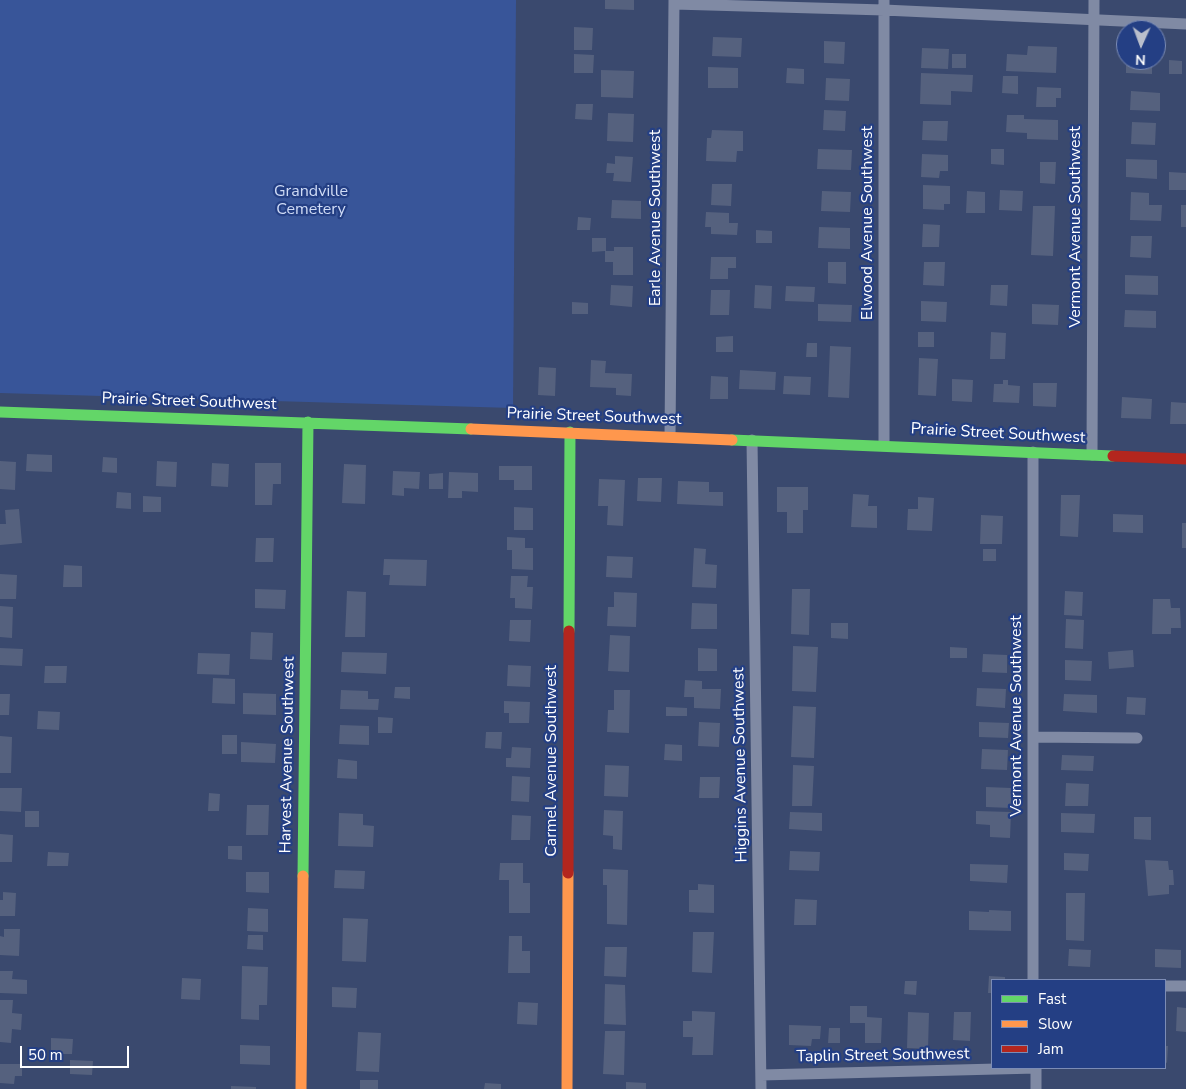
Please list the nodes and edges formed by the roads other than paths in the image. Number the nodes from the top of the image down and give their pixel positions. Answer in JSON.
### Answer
{"nodes":[{"id":1,"x":1094,"y":0,"type":"edge"},
{"id":2,"x":674,"y":2,"type":"edge"},
{"id":3,"x":884,"y":5,"type":"edge"},
{"id":4,"x":1093,"y":20,"type":"junction"},
{"id":5,"x":1186,"y":24,"type":"edge"},
{"id":6,"x":0,"y":412,"type":"edge"},
{"id":7,"x":308,"y":422,"type":"junction"},
{"id":8,"x":570,"y":432,"type":"junction"},
{"id":9,"x":670,"y":436,"type":"junction"},
{"id":10,"x":752,"y":440,"type":"junction"},
{"id":11,"x":884,"y":445,"type":"junction"},
{"id":12,"x":1033,"y":452,"type":"junction"},
{"id":13,"x":1092,"y":455,"type":"junction"},
{"id":14,"x":1186,"y":459,"type":"edge"},
{"id":15,"x":1033,"y":737,"type":"junction"},
{"id":16,"x":1137,"y":738,"type":"dead end"},
{"id":17,"x":1033,"y":979,"type":"edge"},
{"id":18,"x":1166,"y":986,"type":"edge"},
{"id":19,"x":1186,"y":986,"type":"edge"},
{"id":20,"x":997,"y":1069,"type":"edge"},
{"id":21,"x":1036,"y":1069,"type":"edge"},
{"id":22,"x":762,"y":1075,"type":"junction"},
{"id":23,"x":301,"y":1089,"type":"edge"},
{"id":24,"x":567,"y":1089,"type":"edge"},
{"id":25,"x":761,"y":1089,"type":"edge"},
{"id":26,"x":1036,"y":1089,"type":"edge"}],
"edges":[{"from":1,"to":4,"type":"street","name":"Vermont Avenue Southwest"},
{"from":2,"to":3,"type":"street"},
{"from":2,"to":9,"type":"street","name":"Earle Avenue Southwest"},
{"from":3,"to":4,"type":"street"},
{"from":3,"to":11,"type":"street","name":"Elwood Avenue Southwest"},
{"from":4,"to":5,"type":"street"},
{"from":4,"to":13,"type":"street","name":"Vermont Avenue Southwest"},
{"from":6,"to":7,"type":"street","name":"Prairie Street Southwest"},
{"from":7,"to":8,"type":"street","name":"Prairie Street Southwest"},
{"from":7,"to":23,"type":"street","name":"Harvest Avenue Southwest"},
{"from":8,"to":9,"type":"street","name":"Prairie Street Southwest"},
{"from":8,"to":24,"type":"street","name":"Carmel Avenue Southwest"},
{"from":9,"to":10,"type":"street","name":"Prairie Street Southwest"},
{"from":10,"to":11,"type":"street","name":"Prairie Street Southwest"},
{"from":10,"to":22,"type":"street","name":"Higgins Avenue Southwest"},
{"from":11,"to":12,"type":"street","name":"Prairie Street Southwest"},
{"from":12,"to":13,"type":"street","name":"Prairie Street Southwest"},
{"from":12,"to":15,"type":"street","name":"Vermont Avenue Southwest"},
{"from":13,"to":14,"type":"street","name":"Prairie Street Southwest"},
{"from":15,"to":16,"type":"street"},
{"from":15,"to":17,"type":"street","name":"Vermont Avenue Southwest"},
{"from":18,"to":19,"type":"street"},
{"from":20,"to":22,"type":"street","name":"Taplin Street Southwest"},
{"from":21,"to":26,"type":"street"},
{"from":22,"to":25,"type":"street","name":"Higgins Avenue Southwest"}]}
